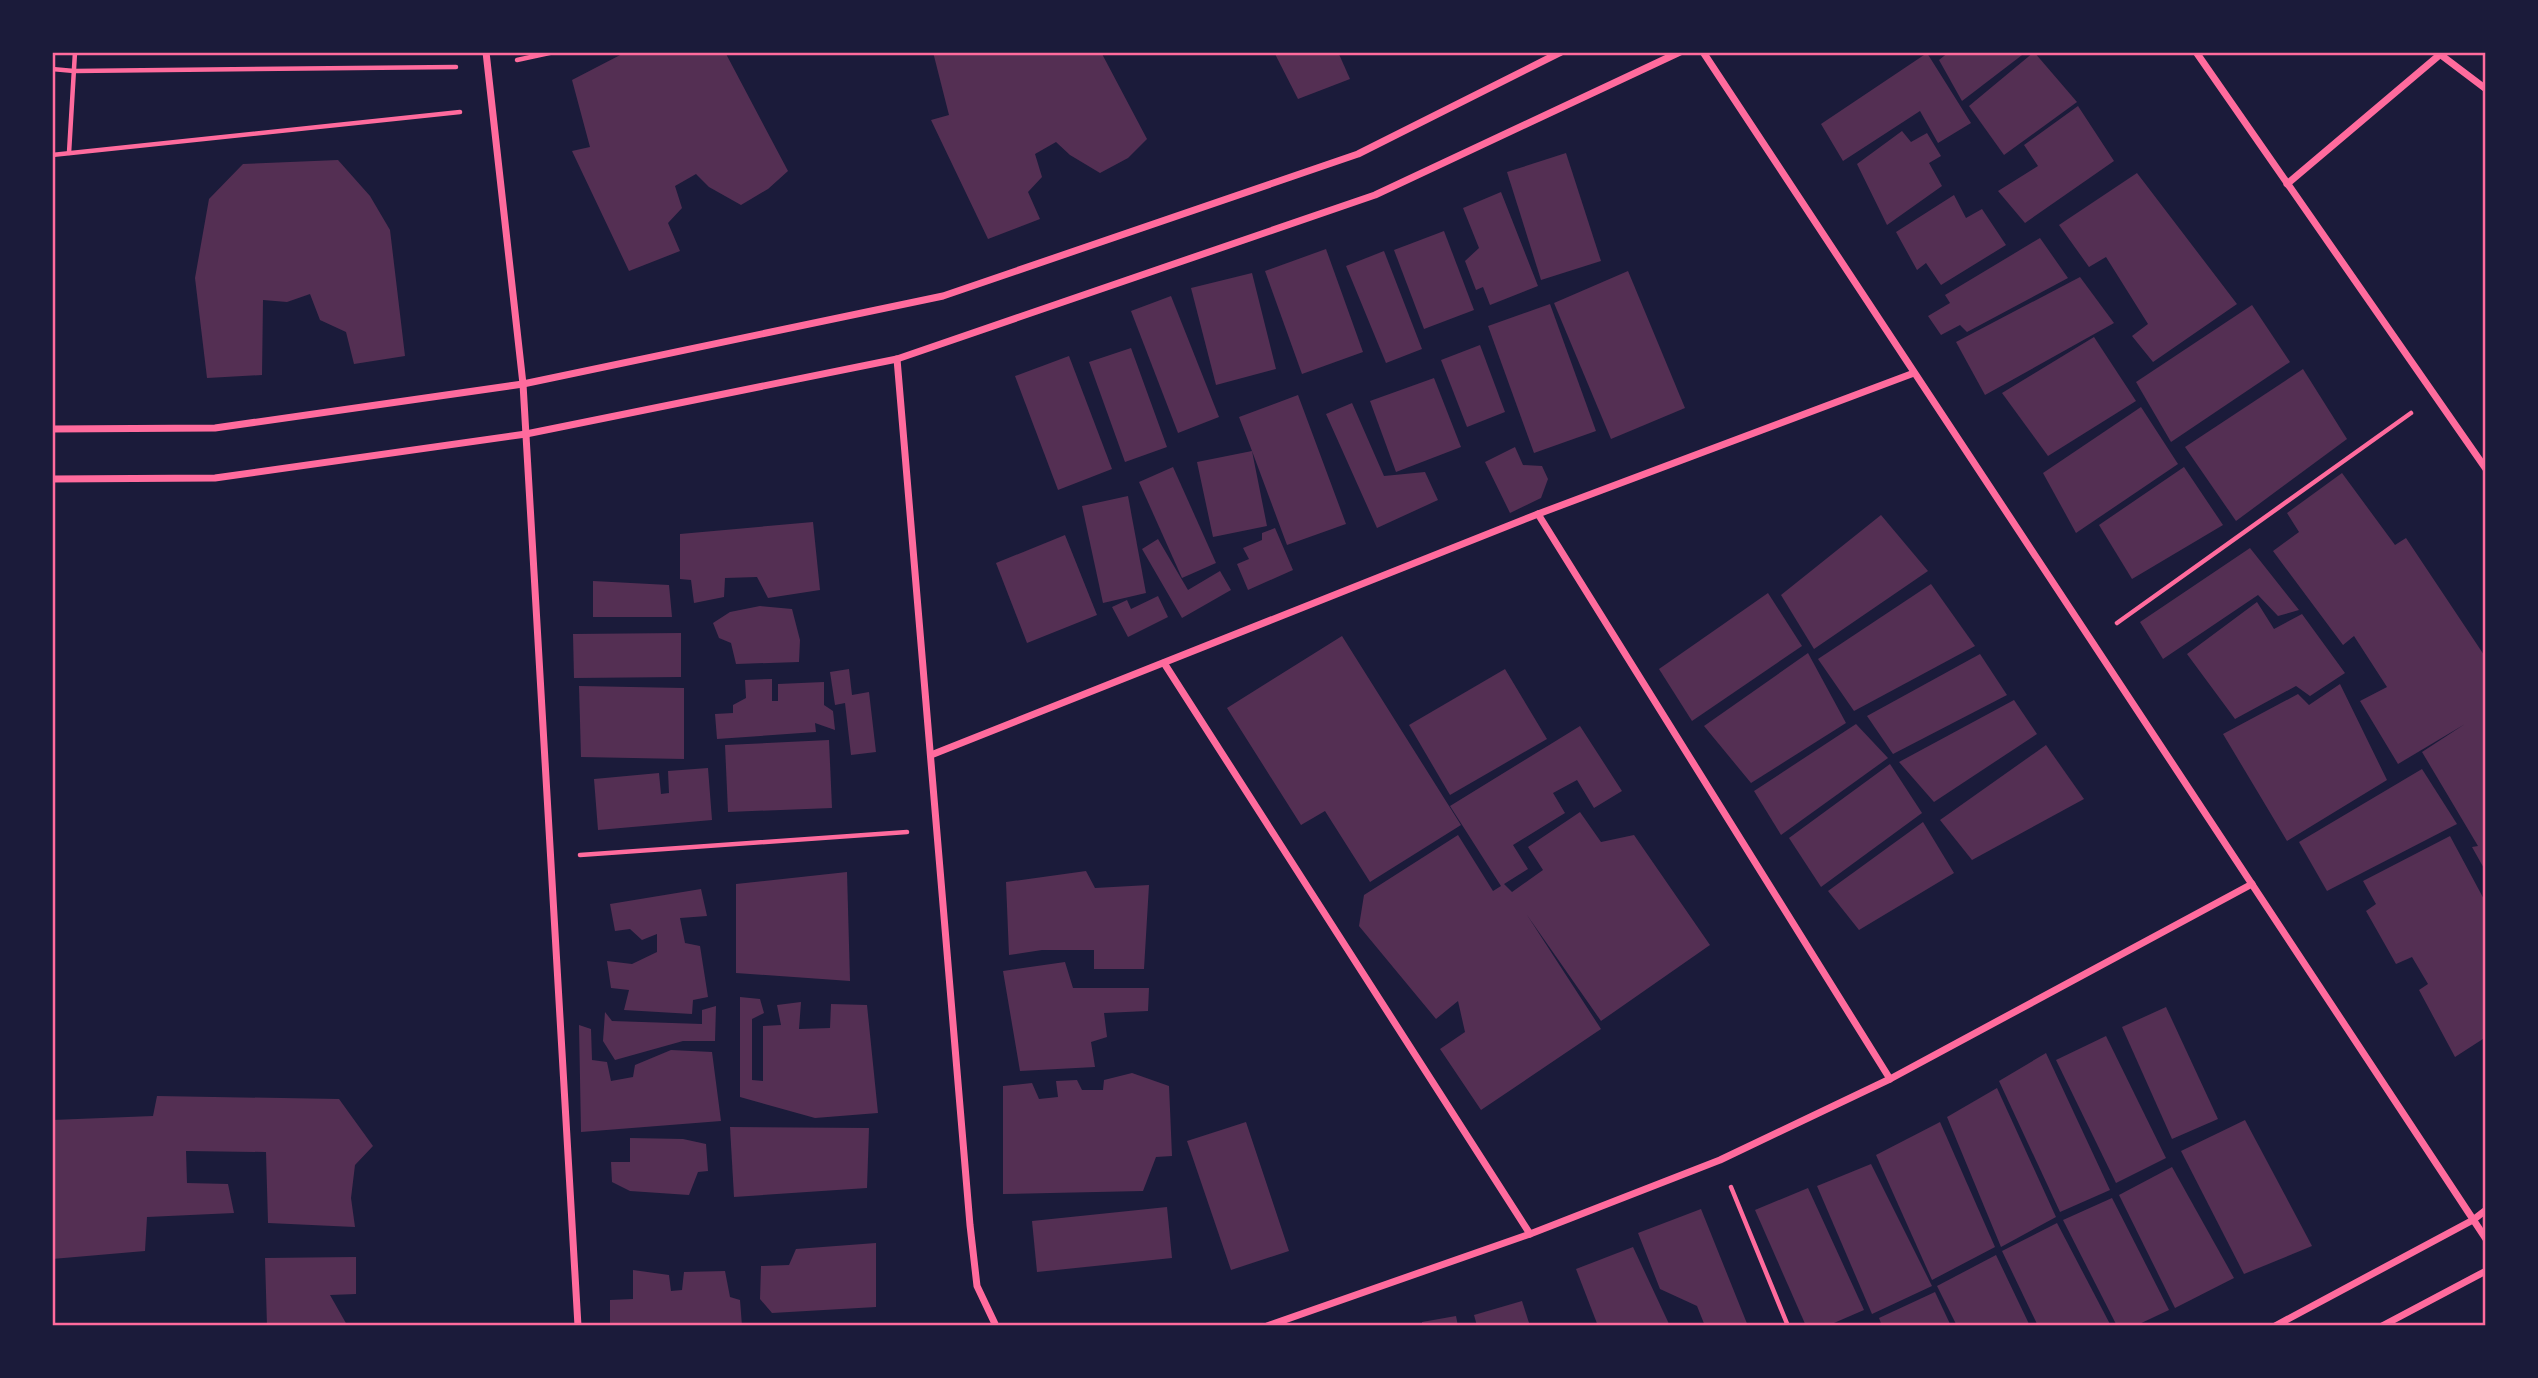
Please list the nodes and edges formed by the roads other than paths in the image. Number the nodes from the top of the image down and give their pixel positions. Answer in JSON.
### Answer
{"nodes":[{"id":1,"x":486,"y":52,"type":"edge"},
{"id":2,"x":1561,"y":52,"type":"edge"},
{"id":3,"x":1680,"y":52,"type":"edge"},
{"id":4,"x":1703,"y":52,"type":"edge"},
{"id":5,"x":2196,"y":52,"type":"edge"},
{"id":6,"x":2442,"y":54,"type":"edge"},
{"id":7,"x":2486,"y":89,"type":"edge"},
{"id":8,"x":2287,"y":184,"type":"junction"},
{"id":9,"x":897,"y":359,"type":"junction"},
{"id":10,"x":1914,"y":373,"type":"junction"},
{"id":11,"x":523,"y":384,"type":"junction"},
{"id":12,"x":52,"y":429,"type":"edge"},
{"id":13,"x":526,"y":434,"type":"junction"},
{"id":14,"x":2486,"y":469,"type":"edge"},
{"id":15,"x":52,"y":479,"type":"edge"},
{"id":16,"x":1538,"y":514,"type":"junction"},
{"id":17,"x":1164,"y":663,"type":"junction"},
{"id":18,"x":931,"y":755,"type":"junction"},
{"id":19,"x":2252,"y":884,"type":"junction"},
{"id":20,"x":1889,"y":1079,"type":"junction"},
{"id":21,"x":2486,"y":1210,"type":"edge"},
{"id":22,"x":2473,"y":1220,"type":"junction"},
{"id":23,"x":1530,"y":1234,"type":"junction"},
{"id":24,"x":2486,"y":1239,"type":"edge"},
{"id":25,"x":2486,"y":1271,"type":"edge"},
{"id":26,"x":578,"y":1325,"type":"edge"},
{"id":27,"x":996,"y":1325,"type":"edge"},
{"id":28,"x":1267,"y":1325,"type":"edge"},
{"id":29,"x":2275,"y":1325,"type":"edge"},
{"id":30,"x":2382,"y":1325,"type":"edge"}],
"edges":[{"from":1,"to":11,"type":"street"},
{"from":2,"to":11,"type":"street"},
{"from":3,"to":9,"type":"street"},
{"from":4,"to":10,"type":"street"},
{"from":5,"to":8,"type":"street"},
{"from":6,"to":7,"type":"street"},
{"from":6,"to":8,"type":"street"},
{"from":8,"to":14,"type":"street"},
{"from":9,"to":13,"type":"street"},
{"from":9,"to":18,"type":"street"},
{"from":10,"to":16,"type":"street"},
{"from":10,"to":19,"type":"street"},
{"from":11,"to":12,"type":"street"},
{"from":11,"to":13,"type":"street"},
{"from":13,"to":15,"type":"street"},
{"from":13,"to":26,"type":"street"},
{"from":16,"to":17,"type":"street"},
{"from":16,"to":20,"type":"street"},
{"from":17,"to":18,"type":"street"},
{"from":17,"to":23,"type":"street"},
{"from":18,"to":27,"type":"street"},
{"from":19,"to":20,"type":"street"},
{"from":19,"to":22,"type":"street"},
{"from":20,"to":23,"type":"street"},
{"from":21,"to":22,"type":"street"},
{"from":22,"to":24,"type":"street"},
{"from":22,"to":29,"type":"street"},
{"from":23,"to":28,"type":"street"},
{"from":25,"to":30,"type":"street"}]}
